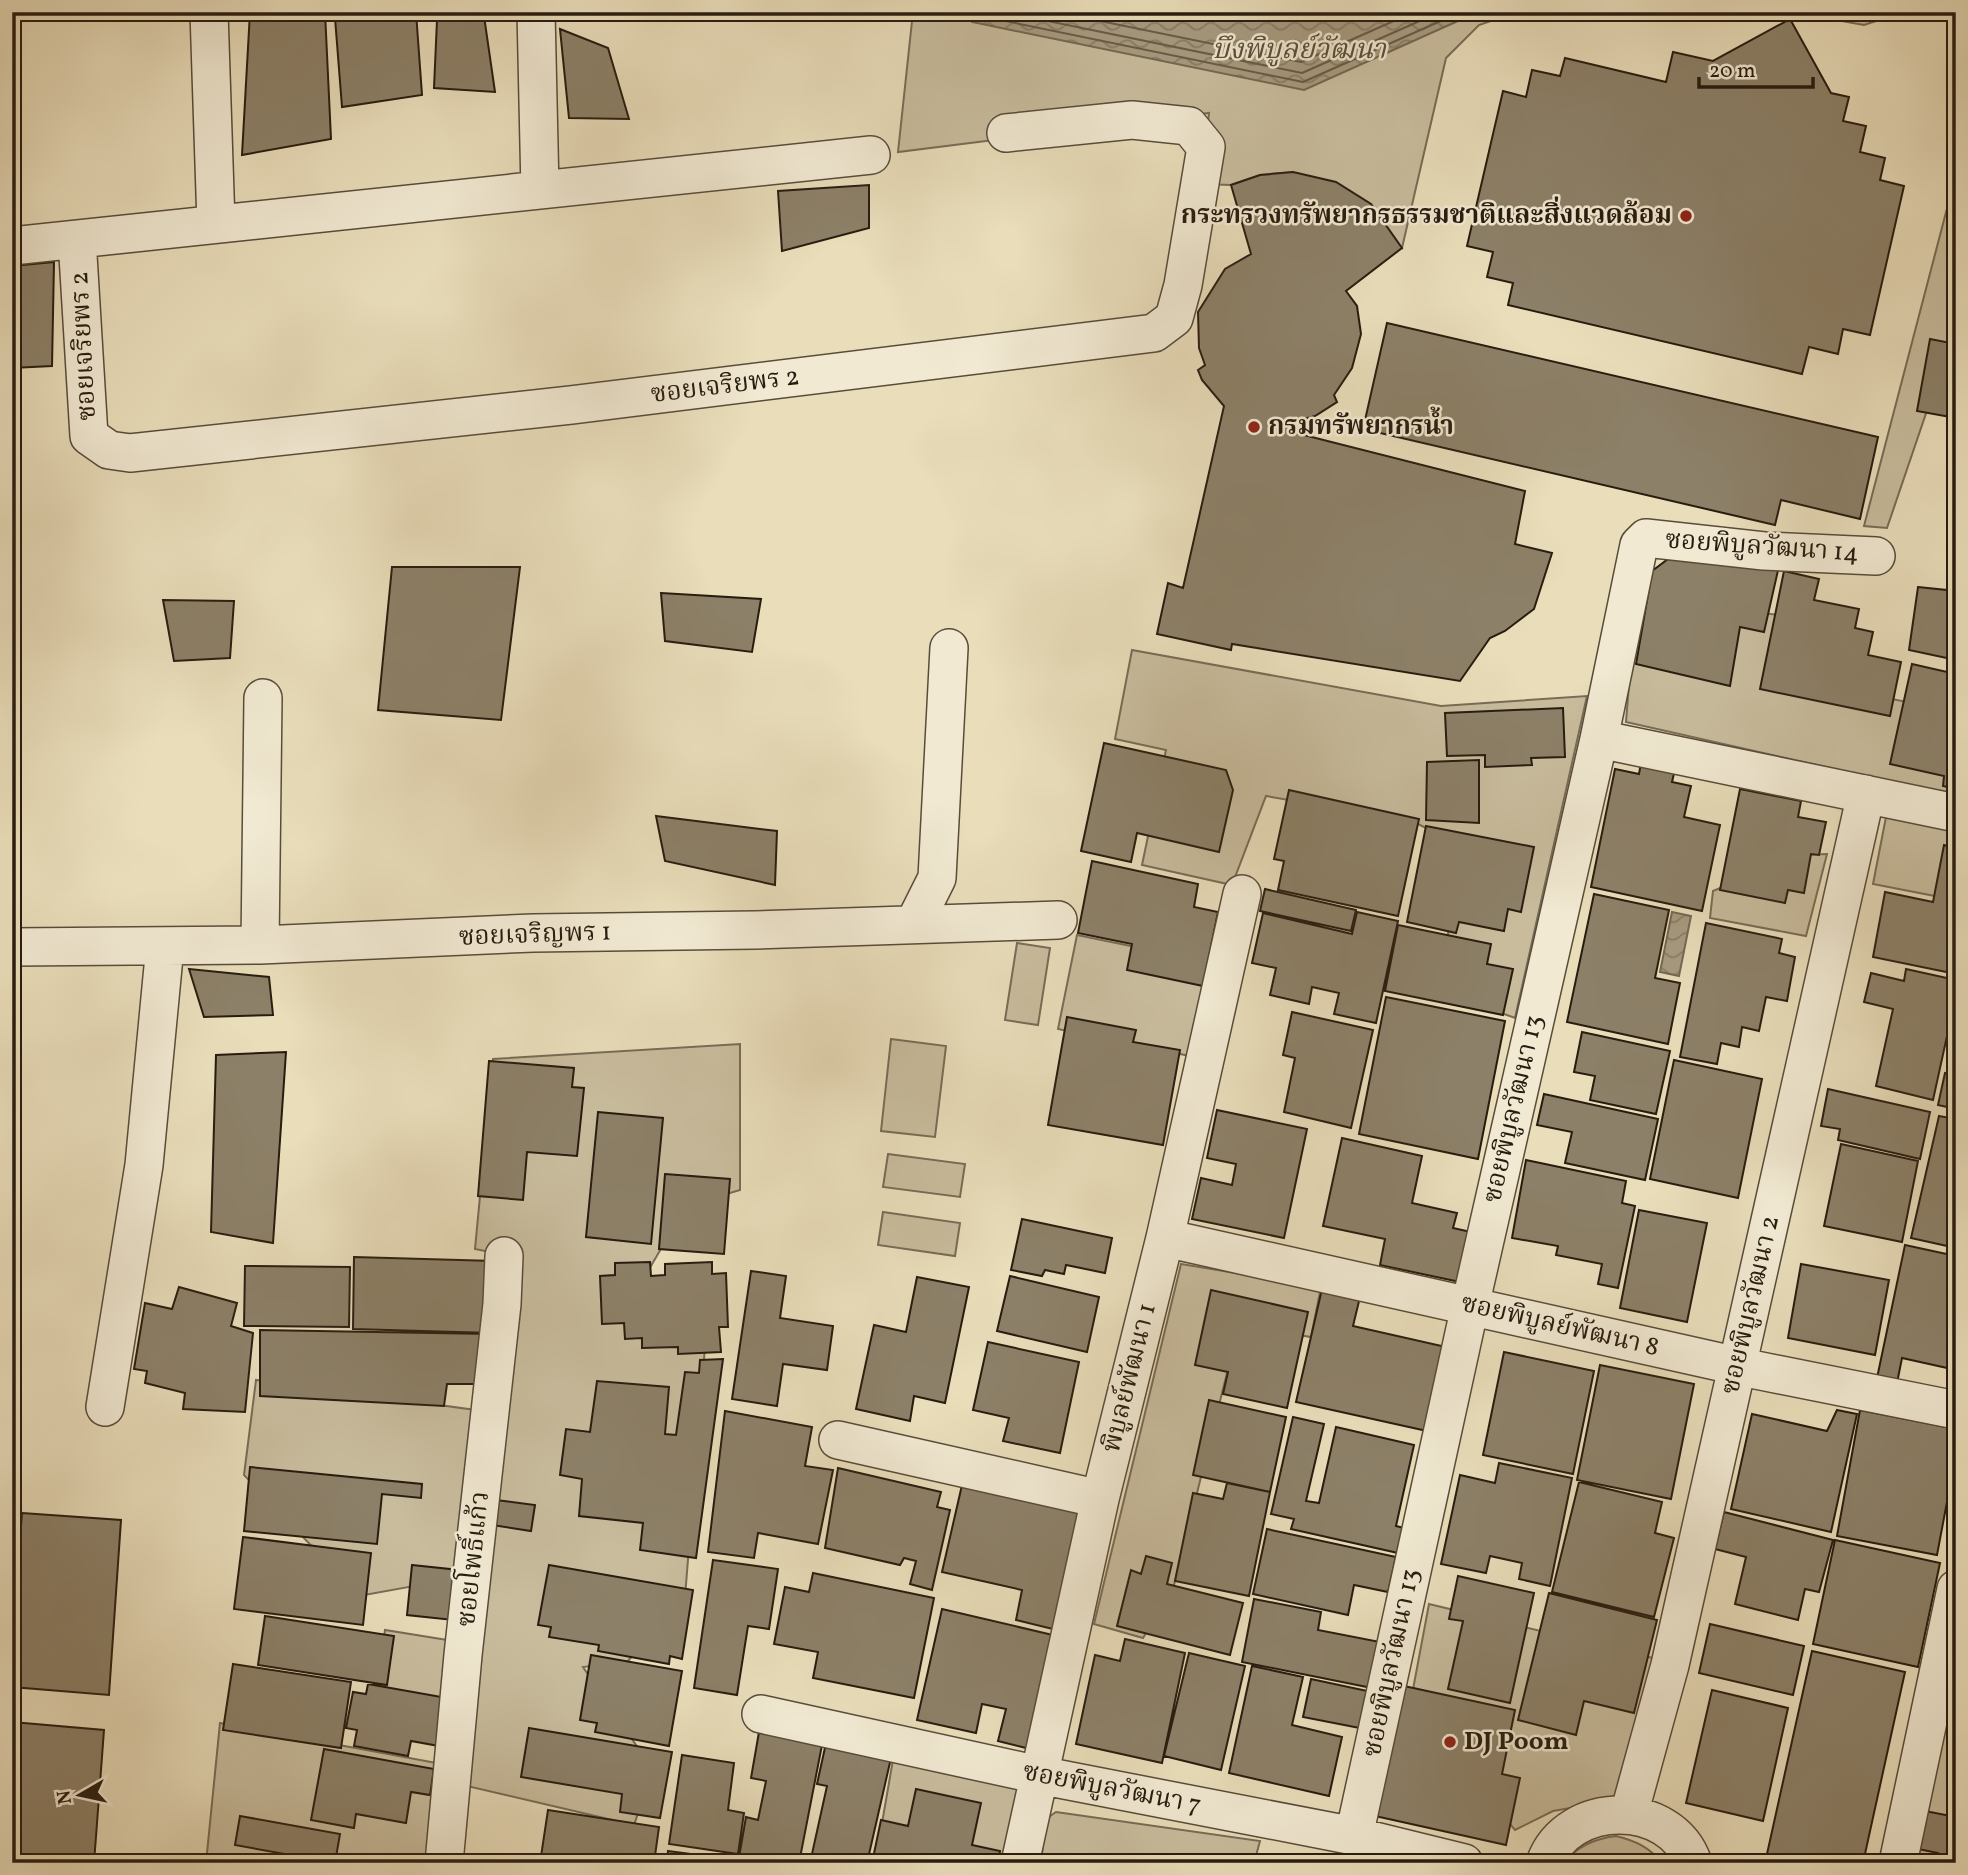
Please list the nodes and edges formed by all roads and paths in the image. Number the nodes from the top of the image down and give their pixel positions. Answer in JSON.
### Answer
{"nodes":[{"id":1,"x":209,"y":12,"type":"edge"},
{"id":2,"x":536,"y":12,"type":"edge"},
{"id":3,"x":1006,"y":133,"type":"dead end"},
{"id":4,"x":871,"y":155,"type":"dead end"},
{"id":5,"x":540,"y":190,"type":"junction"},
{"id":6,"x":216,"y":224,"type":"junction"},
{"id":7,"x":77,"y":239,"type":"junction"},
{"id":8,"x":12,"y":246,"type":"edge"},
{"id":9,"x":1876,"y":556,"type":"dead end"},
{"id":10,"x":949,"y":648,"type":"dead end"},
{"id":11,"x":263,"y":698,"type":"dead end"},
{"id":12,"x":1599,"y":739,"type":"junction"},
{"id":13,"x":1866,"y":794,"type":"junction"},
{"id":14,"x":1956,"y":813,"type":"edge"},
{"id":15,"x":1242,"y":894,"type":"dead end"},
{"id":16,"x":1058,"y":920,"type":"dead end"},
{"id":17,"x":914,"y":924,"type":"junction"},
{"id":18,"x":260,"y":945,"type":"junction"},
{"id":19,"x":165,"y":946,"type":"junction"},
{"id":20,"x":12,"y":947,"type":"edge"},
{"id":21,"x":1166,"y":1238,"type":"junction"},
{"id":22,"x":504,"y":1256,"type":"dead end"},
{"id":23,"x":1470,"y":1306,"type":"junction"},
{"id":24,"x":1737,"y":1366,"type":"junction"},
{"id":25,"x":105,"y":1407,"type":"dead end"},
{"id":26,"x":1956,"y":1410,"type":"edge"},
{"id":27,"x":838,"y":1440,"type":"dead end"},
{"id":28,"x":1100,"y":1499,"type":"junction"},
{"id":29,"x":1956,"y":1589,"type":"edge"},
{"id":30,"x":761,"y":1714,"type":"dead end"},
{"id":31,"x":1039,"y":1775,"type":"junction"},
{"id":32,"x":1629,"y":1814,"type":"junction"},
{"id":33,"x":1354,"y":1836,"type":"junction"},
{"id":34,"x":444,"y":1863,"type":"edge"},
{"id":35,"x":1020,"y":1863,"type":"edge"},
{"id":36,"x":1464,"y":1863,"type":"edge"},
{"id":37,"x":1545,"y":1863,"type":"edge"},
{"id":38,"x":1693,"y":1863,"type":"edge"},
{"id":39,"x":1898,"y":1863,"type":"edge"}],
"edges":[{"from":1,"to":6,"type":"street"},
{"from":2,"to":5,"type":"street"},
{"from":3,"to":7,"type":"street","name":"ซอยเจริยพร 2"},
{"from":4,"to":5,"type":"street","name":"ซอยเจริยพร 2"},
{"from":5,"to":6,"type":"street","name":"ซอยเจริยพร 2"},
{"from":6,"to":7,"type":"street","name":"ซอยเจริยพร 2"},
{"from":7,"to":8,"type":"street","name":"ซอยเจริยพร 2"},
{"from":9,"to":12,"type":"street","name":"ซอยพิบูลวัฒนา 14"},
{"from":10,"to":17,"type":"street"},
{"from":11,"to":18,"type":"street"},
{"from":12,"to":13,"type":"street"},
{"from":12,"to":23,"type":"street","name":"ซอยพิบูลวัฒนา 13"},
{"from":13,"to":14,"type":"street"},
{"from":13,"to":24,"type":"street","name":"ซอยพิบูลวัฒนา 2"},
{"from":15,"to":21,"type":"street","name":"พิบูลย์พัฒนา 1"},
{"from":16,"to":17,"type":"street","name":"ซอยเจริญพร 1"},
{"from":17,"to":18,"type":"street","name":"ซอยเจริญพร 1"},
{"from":18,"to":19,"type":"street","name":"ซอยเจริญพร 1"},
{"from":19,"to":20,"type":"street","name":"ซอยเจริญพร 1"},
{"from":19,"to":25,"type":"street"},
{"from":21,"to":23,"type":"street","name":"ซอยพิบูลย์พัฒนา 8"},
{"from":21,"to":28,"type":"street","name":"พิบูลย์พัฒนา 1"},
{"from":22,"to":34,"type":"street","name":"ซอยโพธิ์แก้ว"},
{"from":23,"to":24,"type":"street","name":"ซอยพิบูลย์พัฒนา 8"},
{"from":23,"to":33,"type":"street","name":"ซอยพิบูลวัฒนา 13"},
{"from":24,"to":26,"type":"street","name":"ซอยพิบูลย์พัฒนา 8"},
{"from":24,"to":32,"type":"street","name":"ซอยพิบูลวัฒนา 2"},
{"from":27,"to":28,"type":"street"},
{"from":28,"to":31,"type":"street","name":"พิบูลย์พัฒนา 1"},
{"from":29,"to":39,"type":"street"},
{"from":30,"to":31,"type":"street","name":"ซอยพิบูลวัฒนา 7"},
{"from":31,"to":33,"type":"street","name":"ซอยพิบูลวัฒนา 7"},
{"from":31,"to":35,"type":"street","name":"พิบูลย์พัฒนา 1"},
{"from":32,"to":37,"type":"street"},
{"from":32,"to":38,"type":"street"},
{"from":33,"to":36,"type":"street","name":"ซอยพิบูลวัฒนา 7"}]}
